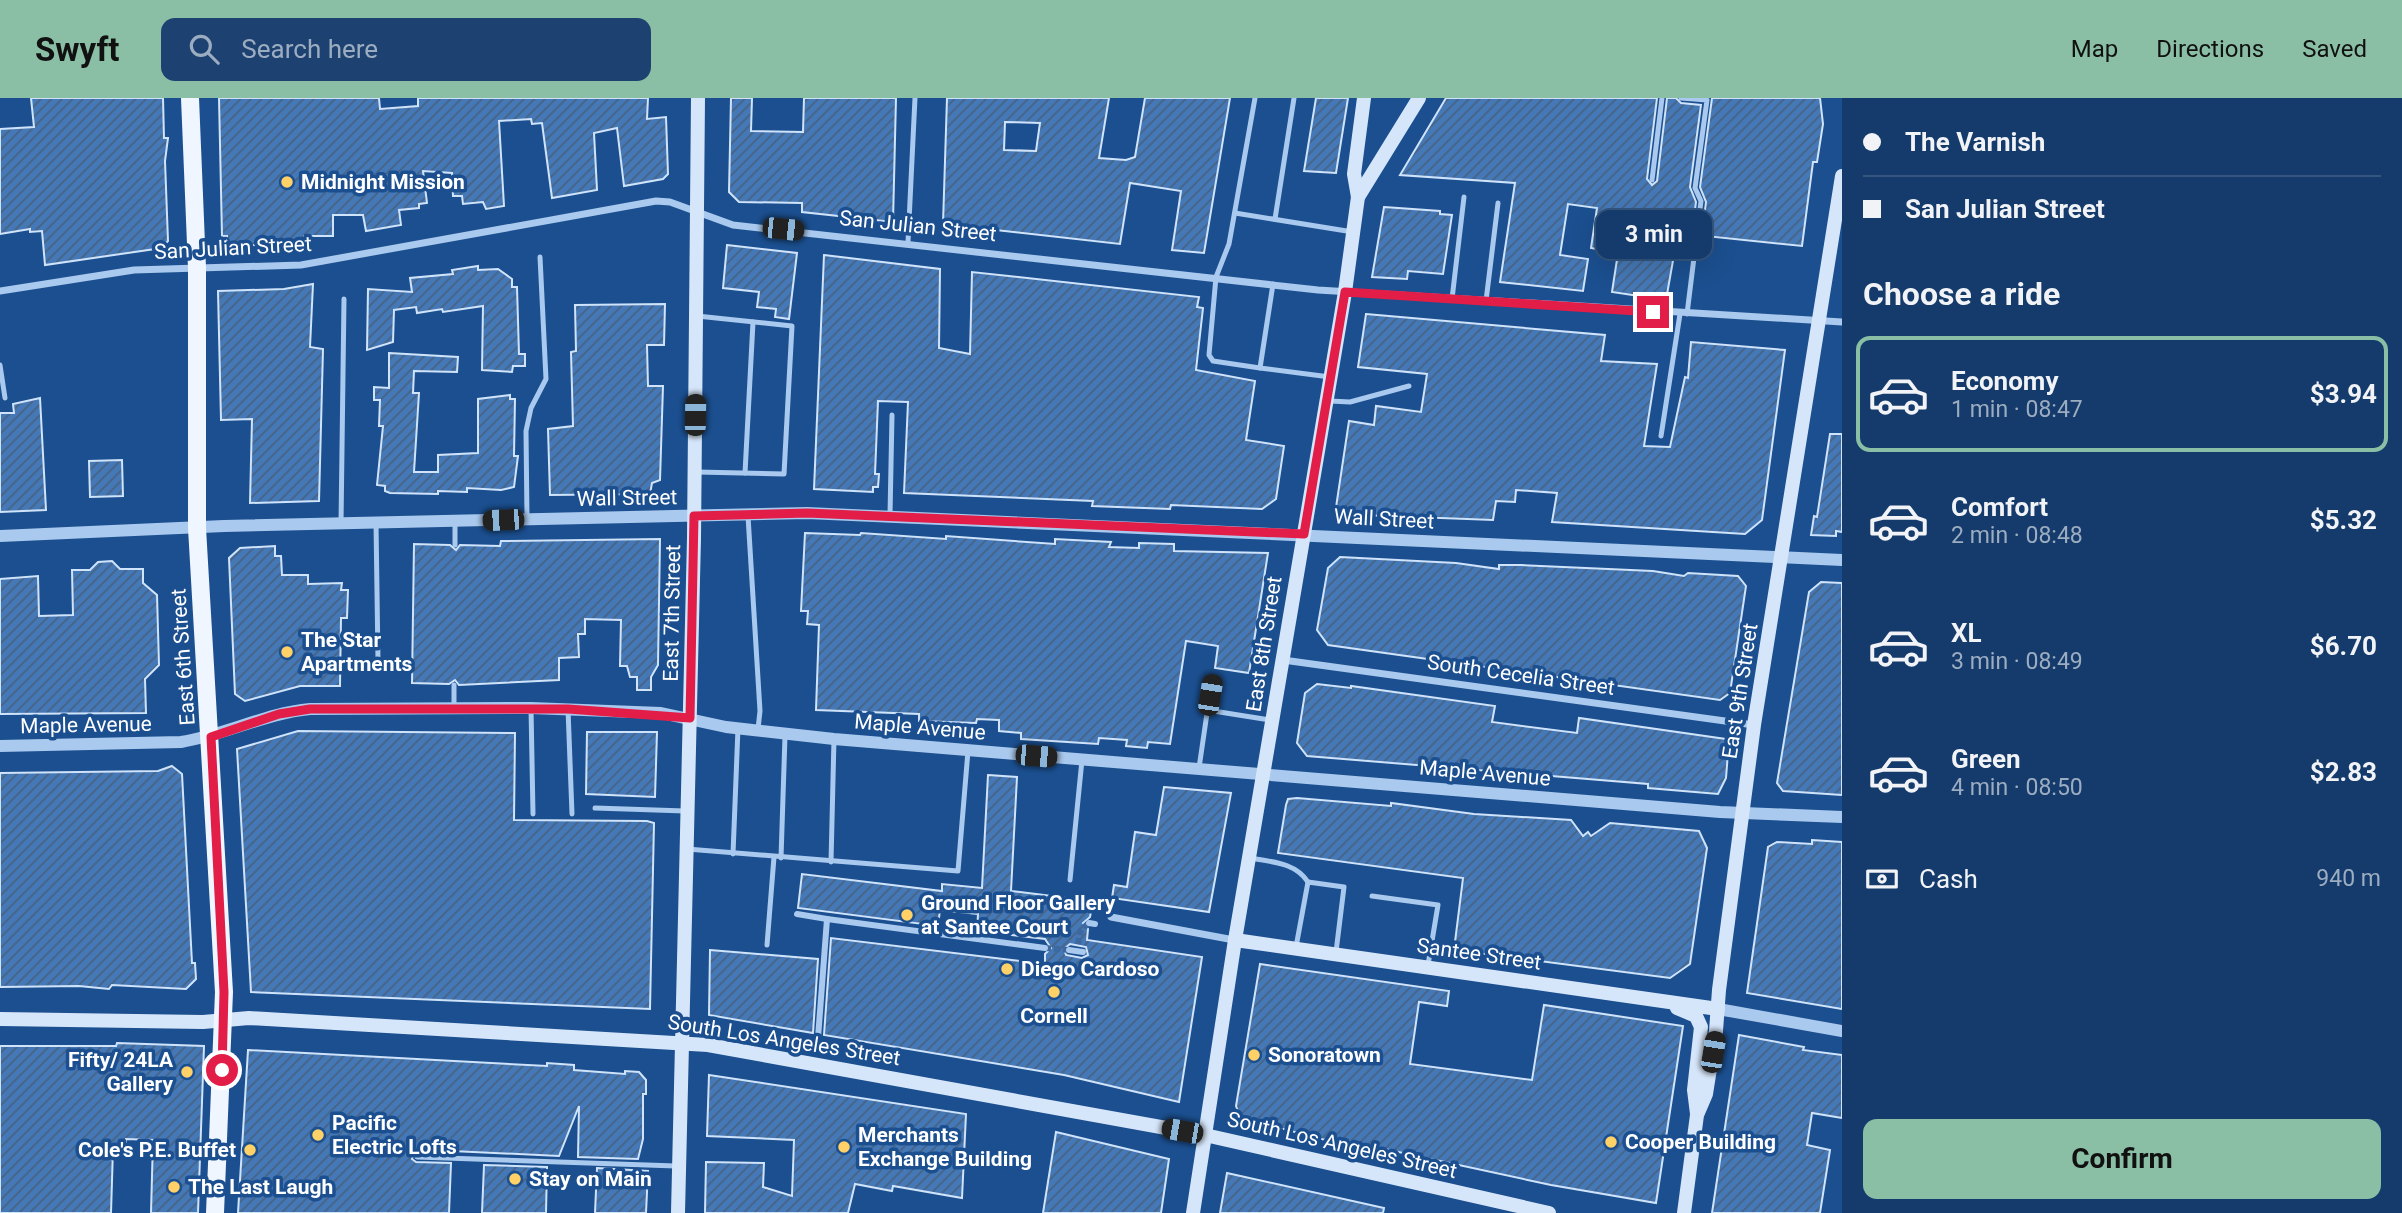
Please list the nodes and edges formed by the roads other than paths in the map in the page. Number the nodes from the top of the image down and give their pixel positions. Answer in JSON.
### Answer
{"nodes":[{"id":1,"x":190,"y":98,"type":"edge"},
{"id":2,"x":698,"y":98,"type":"edge"},
{"id":3,"x":915,"y":98,"type":"edge"},
{"id":4,"x":1255,"y":98,"type":"edge"},
{"id":5,"x":1294,"y":98,"type":"edge"},
{"id":6,"x":1364,"y":98,"type":"edge"},
{"id":7,"x":1419,"y":98,"type":"edge"},
{"id":8,"x":1662,"y":98,"type":"edge"},
{"id":9,"x":1681,"y":98,"type":"edge"},
{"id":10,"x":1842,"y":176,"type":"edge"},
{"id":11,"x":1652,"y":180,"type":"dead end"},
{"id":12,"x":1358,"y":197,"type":"junction"},
{"id":13,"x":1464,"y":197,"type":"dead end"},
{"id":14,"x":1498,"y":203,"type":"dead end"},
{"id":15,"x":698,"y":213,"type":"junction"},
{"id":16,"x":1235,"y":213,"type":"junction"},
{"id":17,"x":1275,"y":219,"type":"junction"},
{"id":18,"x":1353,"y":232,"type":"junction"},
{"id":19,"x":908,"y":242,"type":"junction"},
{"id":20,"x":540,"y":257,"type":"dead end"},
{"id":21,"x":197,"y":268,"type":"junction"},
{"id":22,"x":1216,"y":277,"type":"junction"},
{"id":23,"x":1273,"y":284,"type":"junction"},
{"id":24,"x":0,"y":291,"type":"edge"},
{"id":25,"x":1345,"y":292,"type":"junction"},
{"id":26,"x":344,"y":299,"type":"dead end"},
{"id":27,"x":1452,"y":299,"type":"junction"},
{"id":28,"x":1486,"y":301,"type":"junction"},
{"id":29,"x":1684,"y":314,"type":"junction"},
{"id":30,"x":696,"y":316,"type":"junction"},
{"id":31,"x":753,"y":322,"type":"junction"},
{"id":32,"x":1817,"y":322,"type":"junction"},
{"id":33,"x":1842,"y":322,"type":"edge"},
{"id":34,"x":0,"y":365,"type":"edge"},
{"id":35,"x":1260,"y":368,"type":"junction"},
{"id":36,"x":1330,"y":377,"type":"junction"},
{"id":37,"x":1409,"y":386,"type":"dead end"},
{"id":38,"x":5,"y":398,"type":"dead end"},
{"id":39,"x":1326,"y":401,"type":"junction"},
{"id":40,"x":892,"y":415,"type":"dead end"},
{"id":41,"x":1661,"y":436,"type":"dead end"},
{"id":42,"x":694,"y":472,"type":"junction"},
{"id":43,"x":745,"y":473,"type":"junction"},
{"id":44,"x":748,"y":513,"type":"junction"},
{"id":45,"x":694,"y":516,"type":"junction"},
{"id":46,"x":890,"y":518,"type":"junction"},
{"id":47,"x":527,"y":519,"type":"junction"},
{"id":48,"x":455,"y":522,"type":"junction"},
{"id":49,"x":376,"y":523,"type":"junction"},
{"id":50,"x":341,"y":524,"type":"junction"},
{"id":51,"x":197,"y":528,"type":"junction"},
{"id":52,"x":1304,"y":534,"type":"junction"},
{"id":53,"x":0,"y":536,"type":"edge"},
{"id":54,"x":455,"y":545,"type":"dead end"},
{"id":55,"x":1783,"y":558,"type":"junction"},
{"id":56,"x":1842,"y":560,"type":"edge"},
{"id":57,"x":1283,"y":660,"type":"junction"},
{"id":58,"x":378,"y":661,"type":"dead end"},
{"id":59,"x":1212,"y":679,"type":"dead end"},
{"id":60,"x":454,"y":685,"type":"dead end"},
{"id":61,"x":454,"y":708,"type":"junction"},
{"id":62,"x":531,"y":708,"type":"junction"},
{"id":63,"x":568,"y":709,"type":"junction"},
{"id":64,"x":1207,"y":710,"type":"junction"},
{"id":65,"x":690,"y":718,"type":"junction"},
{"id":66,"x":1273,"y":720,"type":"junction"},
{"id":67,"x":1754,"y":725,"type":"junction"},
{"id":68,"x":738,"y":728,"type":"junction"},
{"id":69,"x":758,"y":729,"type":"junction"},
{"id":70,"x":785,"y":733,"type":"junction"},
{"id":71,"x":211,"y":737,"type":"junction"},
{"id":72,"x":834,"y":739,"type":"junction"},
{"id":73,"x":0,"y":746,"type":"edge"},
{"id":74,"x":968,"y":751,"type":"junction"},
{"id":75,"x":1082,"y":760,"type":"junction"},
{"id":76,"x":1199,"y":768,"type":"junction"},
{"id":77,"x":1263,"y":774,"type":"junction"},
{"id":78,"x":595,"y":808,"type":"dead end"},
{"id":79,"x":688,"y":811,"type":"junction"},
{"id":80,"x":1742,"y":812,"type":"junction"},
{"id":81,"x":533,"y":814,"type":"dead end"},
{"id":82,"x":572,"y":814,"type":"dead end"},
{"id":83,"x":1842,"y":817,"type":"edge"},
{"id":84,"x":687,"y":849,"type":"junction"},
{"id":85,"x":733,"y":854,"type":"junction"},
{"id":86,"x":774,"y":857,"type":"junction"},
{"id":87,"x":781,"y":858,"type":"junction"},
{"id":88,"x":1250,"y":858,"type":"junction"},
{"id":89,"x":831,"y":862,"type":"junction"},
{"id":90,"x":1070,"y":880,"type":"dead end"},
{"id":91,"x":1308,"y":882,"type":"junction"},
{"id":92,"x":1372,"y":896,"type":"dead end"},
{"id":93,"x":797,"y":914,"type":"dead end"},
{"id":94,"x":1111,"y":917,"type":"dead end"},
{"id":95,"x":827,"y":919,"type":"junction"},
{"id":96,"x":1235,"y":940,"type":"junction"},
{"id":97,"x":767,"y":945,"type":"dead end"},
{"id":98,"x":1045,"y":948,"type":"tunnel mouth"},
{"id":99,"x":1296,"y":948,"type":"junction"},
{"id":100,"x":1335,"y":955,"type":"junction"},
{"id":101,"x":1428,"y":969,"type":"junction"},
{"id":102,"x":1654,"y":1001,"type":"junction"},
{"id":103,"x":1718,"y":1009,"type":"junction"},
{"id":104,"x":0,"y":1019,"type":"edge"},
{"id":105,"x":225,"y":1022,"type":"junction"},
{"id":106,"x":1842,"y":1031,"type":"edge"},
{"id":107,"x":818,"y":1038,"type":"dead end"},
{"id":108,"x":681,"y":1043,"type":"junction"},
{"id":109,"x":1697,"y":1115,"type":"junction"},
{"id":110,"x":1205,"y":1135,"type":"junction"},
{"id":111,"x":417,"y":1157,"type":"dead end"},
{"id":112,"x":679,"y":1166,"type":"junction"},
{"id":113,"x":215,"y":1213,"type":"edge"},
{"id":114,"x":678,"y":1213,"type":"edge"},
{"id":115,"x":1193,"y":1213,"type":"edge"},
{"id":116,"x":1549,"y":1213,"type":"edge"},
{"id":117,"x":1684,"y":1213,"type":"edge"}],
"edges":[{"from":1,"to":21,"type":"main road","name":"East 6th Street"},
{"from":2,"to":15,"type":"main road","name":"East 7th Street"},
{"from":3,"to":19,"type":"lane"},
{"from":4,"to":16,"type":"lane"},
{"from":5,"to":17,"type":"lane"},
{"from":6,"to":12,"type":"main road"},
{"from":7,"to":12,"type":"main road","name":"East 8th Street"},
{"from":8,"to":11,"type":"lane"},
{"from":9,"to":29,"type":"lane"},
{"from":10,"to":32,"type":"main road","name":"East 9th Street"},
{"from":12,"to":18,"type":"main road","name":"East 8th Street"},
{"from":13,"to":27,"type":"lane"},
{"from":14,"to":28,"type":"lane"},
{"from":15,"to":19,"type":"street","name":"San Julian Street"},
{"from":15,"to":21,"type":"street","name":"San Julian Street"},
{"from":15,"to":30,"type":"main road","name":"East 7th Street"},
{"from":16,"to":17,"type":"lane"},
{"from":16,"to":22,"type":"lane"},
{"from":17,"to":18,"type":"lane"},
{"from":18,"to":25,"type":"main road","name":"East 8th Street"},
{"from":19,"to":22,"type":"street","name":"San Julian Street"},
{"from":20,"to":47,"type":"lane"},
{"from":21,"to":24,"type":"street","name":"San Julian Street"},
{"from":21,"to":51,"type":"main road","name":"East 6th Street"},
{"from":22,"to":23,"type":"street","name":"San Julian Street"},
{"from":22,"to":35,"type":"lane"},
{"from":23,"to":25,"type":"street","name":"San Julian Street"},
{"from":23,"to":35,"type":"lane"},
{"from":25,"to":27,"type":"street","name":"San Julian Street"},
{"from":25,"to":36,"type":"main road","name":"East 8th Street"},
{"from":26,"to":50,"type":"lane"},
{"from":27,"to":28,"type":"street","name":"San Julian Street"},
{"from":28,"to":29,"type":"street","name":"San Julian Street"},
{"from":29,"to":32,"type":"street","name":"San Julian Street"},
{"from":29,"to":41,"type":"lane"},
{"from":30,"to":31,"type":"lane"},
{"from":30,"to":42,"type":"main road","name":"East 7th Street"},
{"from":31,"to":43,"type":"lane"},
{"from":31,"to":43,"type":"lane"},
{"from":32,"to":33,"type":"street","name":"San Julian Street"},
{"from":32,"to":55,"type":"main road","name":"East 9th Street"},
{"from":34,"to":38,"type":"lane"},
{"from":35,"to":36,"type":"lane"},
{"from":36,"to":39,"type":"main road","name":"East 8th Street"},
{"from":37,"to":39,"type":"lane"},
{"from":39,"to":52,"type":"main road","name":"East 8th Street"},
{"from":40,"to":46,"type":"lane"},
{"from":42,"to":43,"type":"lane"},
{"from":42,"to":45,"type":"main road","name":"East 7th Street"},
{"from":44,"to":45,"type":"street","name":"Wall Street"},
{"from":44,"to":46,"type":"street","name":"Wall Street"},
{"from":44,"to":69,"type":"lane"},
{"from":45,"to":47,"type":"street","name":"Wall Street"},
{"from":45,"to":65,"type":"main road","name":"East 7th Street"},
{"from":46,"to":52,"type":"street","name":"Wall Street"},
{"from":47,"to":48,"type":"street","name":"Wall Street"},
{"from":48,"to":49,"type":"street","name":"Wall Street"},
{"from":48,"to":54,"type":"lane"},
{"from":49,"to":50,"type":"street","name":"Wall Street"},
{"from":49,"to":58,"type":"lane"},
{"from":50,"to":51,"type":"street","name":"Wall Street"},
{"from":51,"to":53,"type":"street","name":"Wall Street"},
{"from":51,"to":71,"type":"main road","name":"East 6th Street"},
{"from":52,"to":55,"type":"street","name":"Wall Street"},
{"from":52,"to":57,"type":"main road","name":"East 8th Street"},
{"from":55,"to":56,"type":"street","name":"Wall Street"},
{"from":55,"to":67,"type":"main road","name":"East 9th Street"},
{"from":57,"to":66,"type":"main road","name":"East 8th Street"},
{"from":57,"to":67,"type":"street","name":"South Cecelia Street"},
{"from":59,"to":64,"type":"lane"},
{"from":60,"to":61,"type":"lane"},
{"from":61,"to":62,"type":"street","name":"Maple Avenue"},
{"from":61,"to":71,"type":"street","name":"Maple Avenue"},
{"from":62,"to":63,"type":"street","name":"Maple Avenue"},
{"from":62,"to":81,"type":"lane"},
{"from":63,"to":65,"type":"street","name":"Maple Avenue"},
{"from":63,"to":82,"type":"lane"},
{"from":64,"to":66,"type":"lane"},
{"from":64,"to":76,"type":"lane"},
{"from":65,"to":68,"type":"street","name":"Maple Avenue"},
{"from":65,"to":79,"type":"main road","name":"East 7th Street"},
{"from":66,"to":77,"type":"main road","name":"East 8th Street"},
{"from":67,"to":80,"type":"main road","name":"East 9th Street"},
{"from":68,"to":69,"type":"street","name":"Maple Avenue"},
{"from":68,"to":85,"type":"lane"},
{"from":69,"to":70,"type":"street","name":"Maple Avenue"},
{"from":70,"to":72,"type":"street","name":"Maple Avenue"},
{"from":70,"to":87,"type":"lane"},
{"from":71,"to":73,"type":"street","name":"Maple Avenue"},
{"from":71,"to":105,"type":"main road","name":"East 6th Street"},
{"from":72,"to":74,"type":"street","name":"Maple Avenue"},
{"from":72,"to":89,"type":"lane"},
{"from":74,"to":75,"type":"street","name":"Maple Avenue"},
{"from":74,"to":89,"type":"lane"},
{"from":75,"to":76,"type":"street","name":"Maple Avenue"},
{"from":75,"to":90,"type":"lane"},
{"from":76,"to":77,"type":"street","name":"Maple Avenue"},
{"from":77,"to":80,"type":"street","name":"Maple Avenue"},
{"from":77,"to":88,"type":"main road","name":"East 8th Street"},
{"from":78,"to":79,"type":"lane"},
{"from":79,"to":84,"type":"main road","name":"East 7th Street"},
{"from":80,"to":83,"type":"street","name":"Maple Avenue"},
{"from":80,"to":103,"type":"main road","name":"East 9th Street"},
{"from":84,"to":85,"type":"lane"},
{"from":84,"to":108,"type":"main road","name":"East 7th Street"},
{"from":85,"to":86,"type":"lane"},
{"from":86,"to":87,"type":"lane"},
{"from":86,"to":97,"type":"lane"},
{"from":87,"to":89,"type":"lane"},
{"from":88,"to":91,"type":"lane"},
{"from":88,"to":96,"type":"main road","name":"East 8th Street"},
{"from":91,"to":99,"type":"lane"},
{"from":91,"to":100,"type":"lane"},
{"from":92,"to":101,"type":"lane"},
{"from":93,"to":95,"type":"street"},
{"from":94,"to":96,"type":"street","name":"Santee Street"},
{"from":95,"to":98,"type":"street"},
{"from":95,"to":107,"type":"street"},
{"from":96,"to":99,"type":"main road","name":"Santee Street"},
{"from":96,"to":110,"type":"main road","name":"East 8th Street"},
{"from":99,"to":100,"type":"main road","name":"Santee Street"},
{"from":100,"to":101,"type":"main road","name":"Santee Street"},
{"from":101,"to":102,"type":"main road","name":"Santee Street"},
{"from":102,"to":103,"type":"main road","name":"Santee Street"},
{"from":102,"to":109,"type":"main road"},
{"from":103,"to":106,"type":"street","name":"Santee Street"},
{"from":103,"to":109,"type":"main road","name":"East 9th Street"},
{"from":104,"to":105,"type":"main road","name":"South Los Angeles Street"},
{"from":105,"to":108,"type":"main road","name":"South Los Angeles Street"},
{"from":105,"to":113,"type":"main road","name":"East 6th Street"},
{"from":108,"to":110,"type":"main road","name":"South Los Angeles Street"},
{"from":108,"to":112,"type":"main road","name":"East 7th Street"},
{"from":109,"to":117,"type":"main road","name":"East 9th Street"},
{"from":110,"to":115,"type":"main road","name":"East 8th Street"},
{"from":110,"to":116,"type":"main road","name":"South Los Angeles Street"},
{"from":111,"to":112,"type":"lane"},
{"from":112,"to":114,"type":"main road","name":"East 7th Street"}]}
